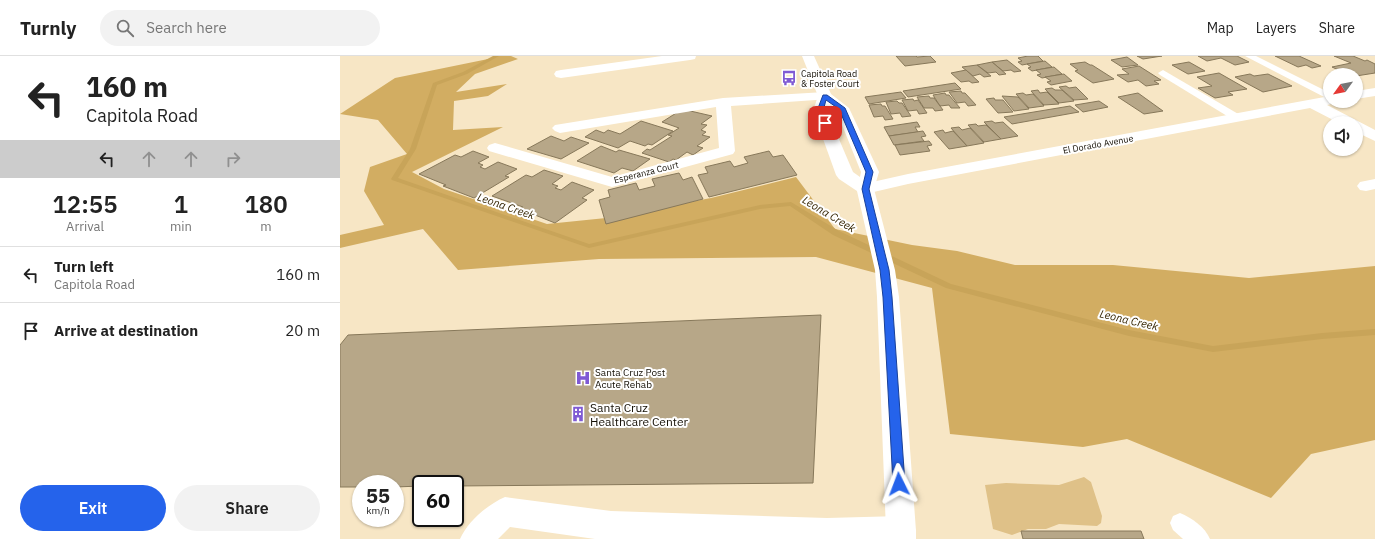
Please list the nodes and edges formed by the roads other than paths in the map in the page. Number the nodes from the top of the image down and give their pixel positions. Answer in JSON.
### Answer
{"nodes":[{"id":1,"x":690,"y":56,"type":"edge"},
{"id":2,"x":808,"y":56,"type":"edge"},
{"id":3,"x":1249,"y":56,"type":"edge"},
{"id":4,"x":1163,"y":73,"type":"dead end"},
{"id":5,"x":561,"y":74,"type":"dead end"},
{"id":6,"x":1375,"y":92,"type":"edge"},
{"id":7,"x":1323,"y":93,"type":"edge"},
{"id":8,"x":1363,"y":94,"type":"edge"},
{"id":9,"x":825,"y":96,"type":"junction"},
{"id":10,"x":1323,"y":101,"type":"edge"},
{"id":11,"x":722,"y":102,"type":"junction"},
{"id":12,"x":1312,"y":103,"type":"junction"},
{"id":13,"x":1337,"y":116,"type":"edge"},
{"id":14,"x":1236,"y":117,"type":"junction"},
{"id":15,"x":560,"y":128,"type":"dead end"},
{"id":16,"x":1363,"y":130,"type":"edge"},
{"id":17,"x":1375,"y":136,"type":"edge"},
{"id":18,"x":495,"y":148,"type":"dead end"},
{"id":19,"x":865,"y":189,"type":"junction"},
{"id":20,"x":1180,"y":523,"type":"dead end"},
{"id":21,"x":607,"y":532,"type":"edge"},
{"id":22,"x":902,"y":536,"type":"edge"},
{"id":23,"x":476,"y":539,"type":"edge"},
{"id":24,"x":1199,"y":539,"type":"edge"}],
"edges":[{"from":1,"to":5,"type":"street"},
{"from":2,"to":9,"type":"street"},
{"from":3,"to":7,"type":"lane"},
{"from":4,"to":14,"type":"lane"},
{"from":6,"to":8,"type":"street"},
{"from":9,"to":11,"type":"street"},
{"from":9,"to":19,"type":"street"},
{"from":9,"to":19,"type":"street"},
{"from":10,"to":12,"type":"street","name":"El Dorado Avenue"},
{"from":11,"to":15,"type":"street"},
{"from":11,"to":18,"type":"street","name":"Esperanza Court"},
{"from":12,"to":13,"type":"street"},
{"from":12,"to":14,"type":"street","name":"El Dorado Avenue"},
{"from":14,"to":19,"type":"street","name":"El Dorado Avenue"},
{"from":16,"to":17,"type":"street"},
{"from":19,"to":22,"type":"street"},
{"from":20,"to":24,"type":"lane"},
{"from":21,"to":22,"type":"street"},
{"from":21,"to":23,"type":"street"}]}
